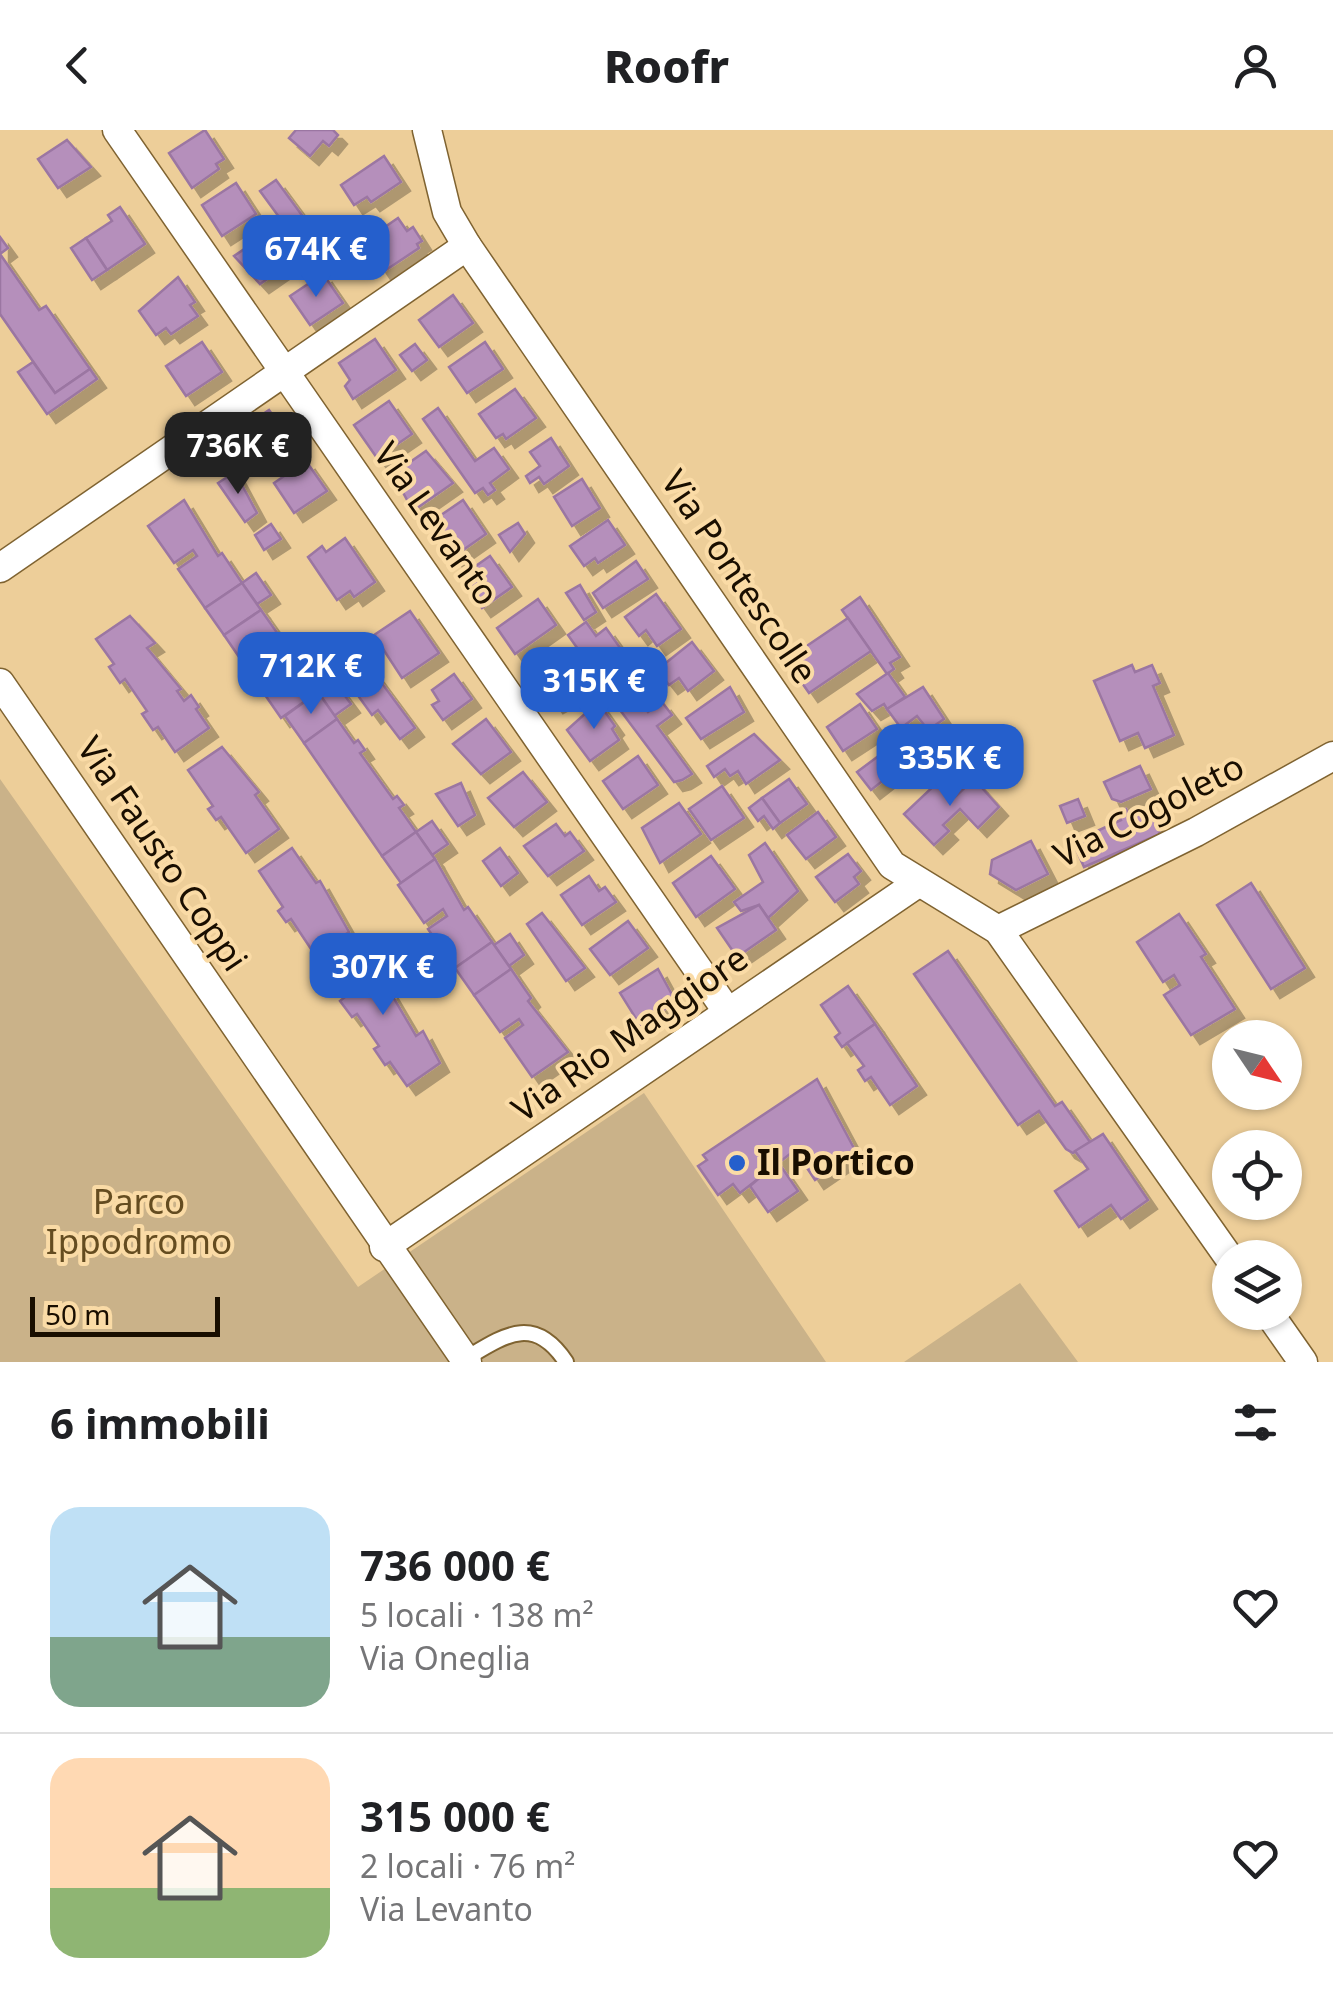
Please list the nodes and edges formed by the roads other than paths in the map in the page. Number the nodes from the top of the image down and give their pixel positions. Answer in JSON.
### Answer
{"nodes":[{"id":1,"x":117,"y":130,"type":"edge"},
{"id":2,"x":427,"y":130,"type":"edge"},
{"id":3,"x":466,"y":246,"type":"junction"},
{"id":4,"x":286,"y":372,"type":"junction"},
{"id":5,"x":0,"y":568,"type":"edge"},
{"id":6,"x":0,"y":684,"type":"edge"},
{"id":7,"x":1333,"y":756,"type":"edge"},
{"id":8,"x":918,"y":882,"type":"junction"},
{"id":9,"x":998,"y":930,"type":"junction"},
{"id":10,"x":726,"y":1011,"type":"junction"},
{"id":11,"x":1217,"y":1240,"type":"edge"},
{"id":12,"x":384,"y":1247,"type":"junction"},
{"id":13,"x":1280,"y":1330,"type":"edge"},
{"id":14,"x":466,"y":1361,"type":"edge"},
{"id":15,"x":566,"y":1362,"type":"edge"},
{"id":16,"x":1302,"y":1362,"type":"edge"}],
"edges":[{"from":1,"to":4,"type":"street","name":"Via Levanto"},
{"from":2,"to":3,"type":"street","name":"Via Pontescolle"},
{"from":3,"to":4,"type":"street"},
{"from":3,"to":8,"type":"street","name":"Via Pontescolle"},
{"from":4,"to":5,"type":"street"},
{"from":4,"to":10,"type":"street","name":"Via Levanto"},
{"from":6,"to":12,"type":"street","name":"Via Fausto Coppi"},
{"from":7,"to":9,"type":"street","name":"Via Cogoleto"},
{"from":8,"to":9,"type":"street","name":"Via Pontescolle"},
{"from":8,"to":10,"type":"street","name":"Via Rio Maggiore"},
{"from":9,"to":11,"type":"street","name":"Via Pontescolle"},
{"from":10,"to":12,"type":"street","name":"Via Rio Maggiore"},
{"from":12,"to":14,"type":"street","name":"Via Fausto Coppi"},
{"from":13,"to":16,"type":"street"},
{"from":14,"to":15,"type":"lane"}]}
